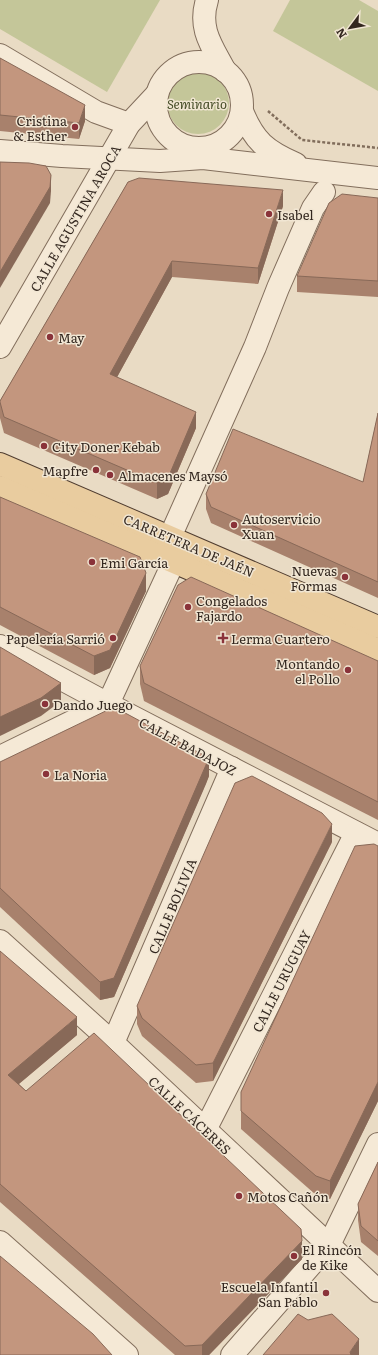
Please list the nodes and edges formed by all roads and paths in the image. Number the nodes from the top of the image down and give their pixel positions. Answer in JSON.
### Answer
{"nodes":[{"id":1,"x":207,"y":0,"type":"edge"},
{"id":2,"x":0,"y":55,"type":"edge"},
{"id":3,"x":225,"y":71,"type":"junction"},
{"id":4,"x":238,"y":90,"type":"junction"},
{"id":5,"x":157,"y":94,"type":"junction"},
{"id":6,"x":242,"y":111,"type":"junction"},
{"id":7,"x":129,"y":124,"type":"junction"},
{"id":8,"x":205,"y":148,"type":"junction"},
{"id":9,"x":378,"y":148,"type":"edge"},
{"id":10,"x":0,"y":151,"type":"edge"},
{"id":11,"x":108,"y":159,"type":"junction"},
{"id":12,"x":160,"y":161,"type":"junction"},
{"id":13,"x":311,"y":171,"type":"junction"},
{"id":14,"x":378,"y":178,"type":"edge"},
{"id":15,"x":324,"y":192,"type":"dead end"},
{"id":16,"x":0,"y":347,"type":"edge"},
{"id":17,"x":0,"y":464,"type":"edge"},
{"id":18,"x":0,"y":487,"type":"edge"},
{"id":19,"x":170,"y":537,"type":"junction"},
{"id":20,"x":198,"y":548,"type":"junction"},
{"id":21,"x":174,"y":561,"type":"junction"},
{"id":22,"x":378,"y":627,"type":"edge"},
{"id":23,"x":0,"y":646,"type":"edge"},
{"id":24,"x":378,"y":650,"type":"edge"},
{"id":25,"x":108,"y":704,"type":"junction"},
{"id":26,"x":0,"y":757,"type":"edge"},
{"id":27,"x":232,"y":768,"type":"junction"},
{"id":28,"x":356,"y":833,"type":"junction"},
{"id":29,"x":378,"y":844,"type":"edge"},
{"id":30,"x":0,"y":941,"type":"edge"},
{"id":31,"x":113,"y":1043,"type":"junction"},
{"id":32,"x":206,"y":1130,"type":"junction"},
{"id":33,"x":378,"y":1144,"type":"edge"},
{"id":34,"x":0,"y":1242,"type":"edge"},
{"id":35,"x":329,"y":1245,"type":"junction"},
{"id":36,"x":378,"y":1291,"type":"edge"},
{"id":37,"x":127,"y":1355,"type":"edge"},
{"id":38,"x":232,"y":1355,"type":"edge"}],
"edges":[{"from":1,"to":3,"type":"street"},
{"from":2,"to":7,"type":"street"},
{"from":3,"to":4,"type":"street"},
{"from":3,"to":5,"type":"street"},
{"from":4,"to":6,"type":"street"},
{"from":4,"to":9,"type":"path"},
{"from":5,"to":7,"type":"street","name":"CALLE AGUSTINA AROCA"},
{"from":5,"to":8,"type":"street"},
{"from":6,"to":8,"type":"street"},
{"from":6,"to":13,"type":"street"},
{"from":7,"to":11,"type":"street","name":"CALLE AGUSTINA AROCA"},
{"from":8,"to":12,"type":"street"},
{"from":10,"to":11,"type":"street"},
{"from":11,"to":12,"type":"street"},
{"from":11,"to":16,"type":"street","name":"CALLE AGUSTINA AROCA"},
{"from":12,"to":13,"type":"street"},
{"from":13,"to":14,"type":"street"},
{"from":15,"to":19,"type":"street"},
{"from":17,"to":19,"type":"main road","name":"CARRETERA DE JAÉN"},
{"from":18,"to":21,"type":"main road","name":"CARRETERA DE JAÉN"},
{"from":19,"to":20,"type":"main road","name":"CARRETERA DE JAÉN"},
{"from":20,"to":21,"type":"street"},
{"from":20,"to":22,"type":"main road","name":"CARRETERA DE JAÉN"},
{"from":21,"to":24,"type":"main road","name":"CARRETERA DE JAÉN"},
{"from":21,"to":25,"type":"street"},
{"from":23,"to":25,"type":"street","name":"CALLE BADAJOZ"},
{"from":25,"to":26,"type":"street"},
{"from":25,"to":27,"type":"street","name":"CALLE BADAJOZ"},
{"from":27,"to":28,"type":"street","name":"CALLE BADAJOZ"},
{"from":27,"to":31,"type":"street","name":"CALLE BOLIVIA"},
{"from":28,"to":29,"type":"street","name":"CALLE BADAJOZ"},
{"from":28,"to":32,"type":"street","name":"CALLE URUGUAY"},
{"from":30,"to":31,"type":"street","name":"CALLE CÁCERES"},
{"from":31,"to":32,"type":"street","name":"CALLE CÁCERES"},
{"from":32,"to":35,"type":"street","name":"CALLE CÁCERES"},
{"from":33,"to":35,"type":"street"},
{"from":34,"to":37,"type":"street"},
{"from":35,"to":36,"type":"street","name":"CALLE CÁCERES"},
{"from":35,"to":38,"type":"street"}]}
